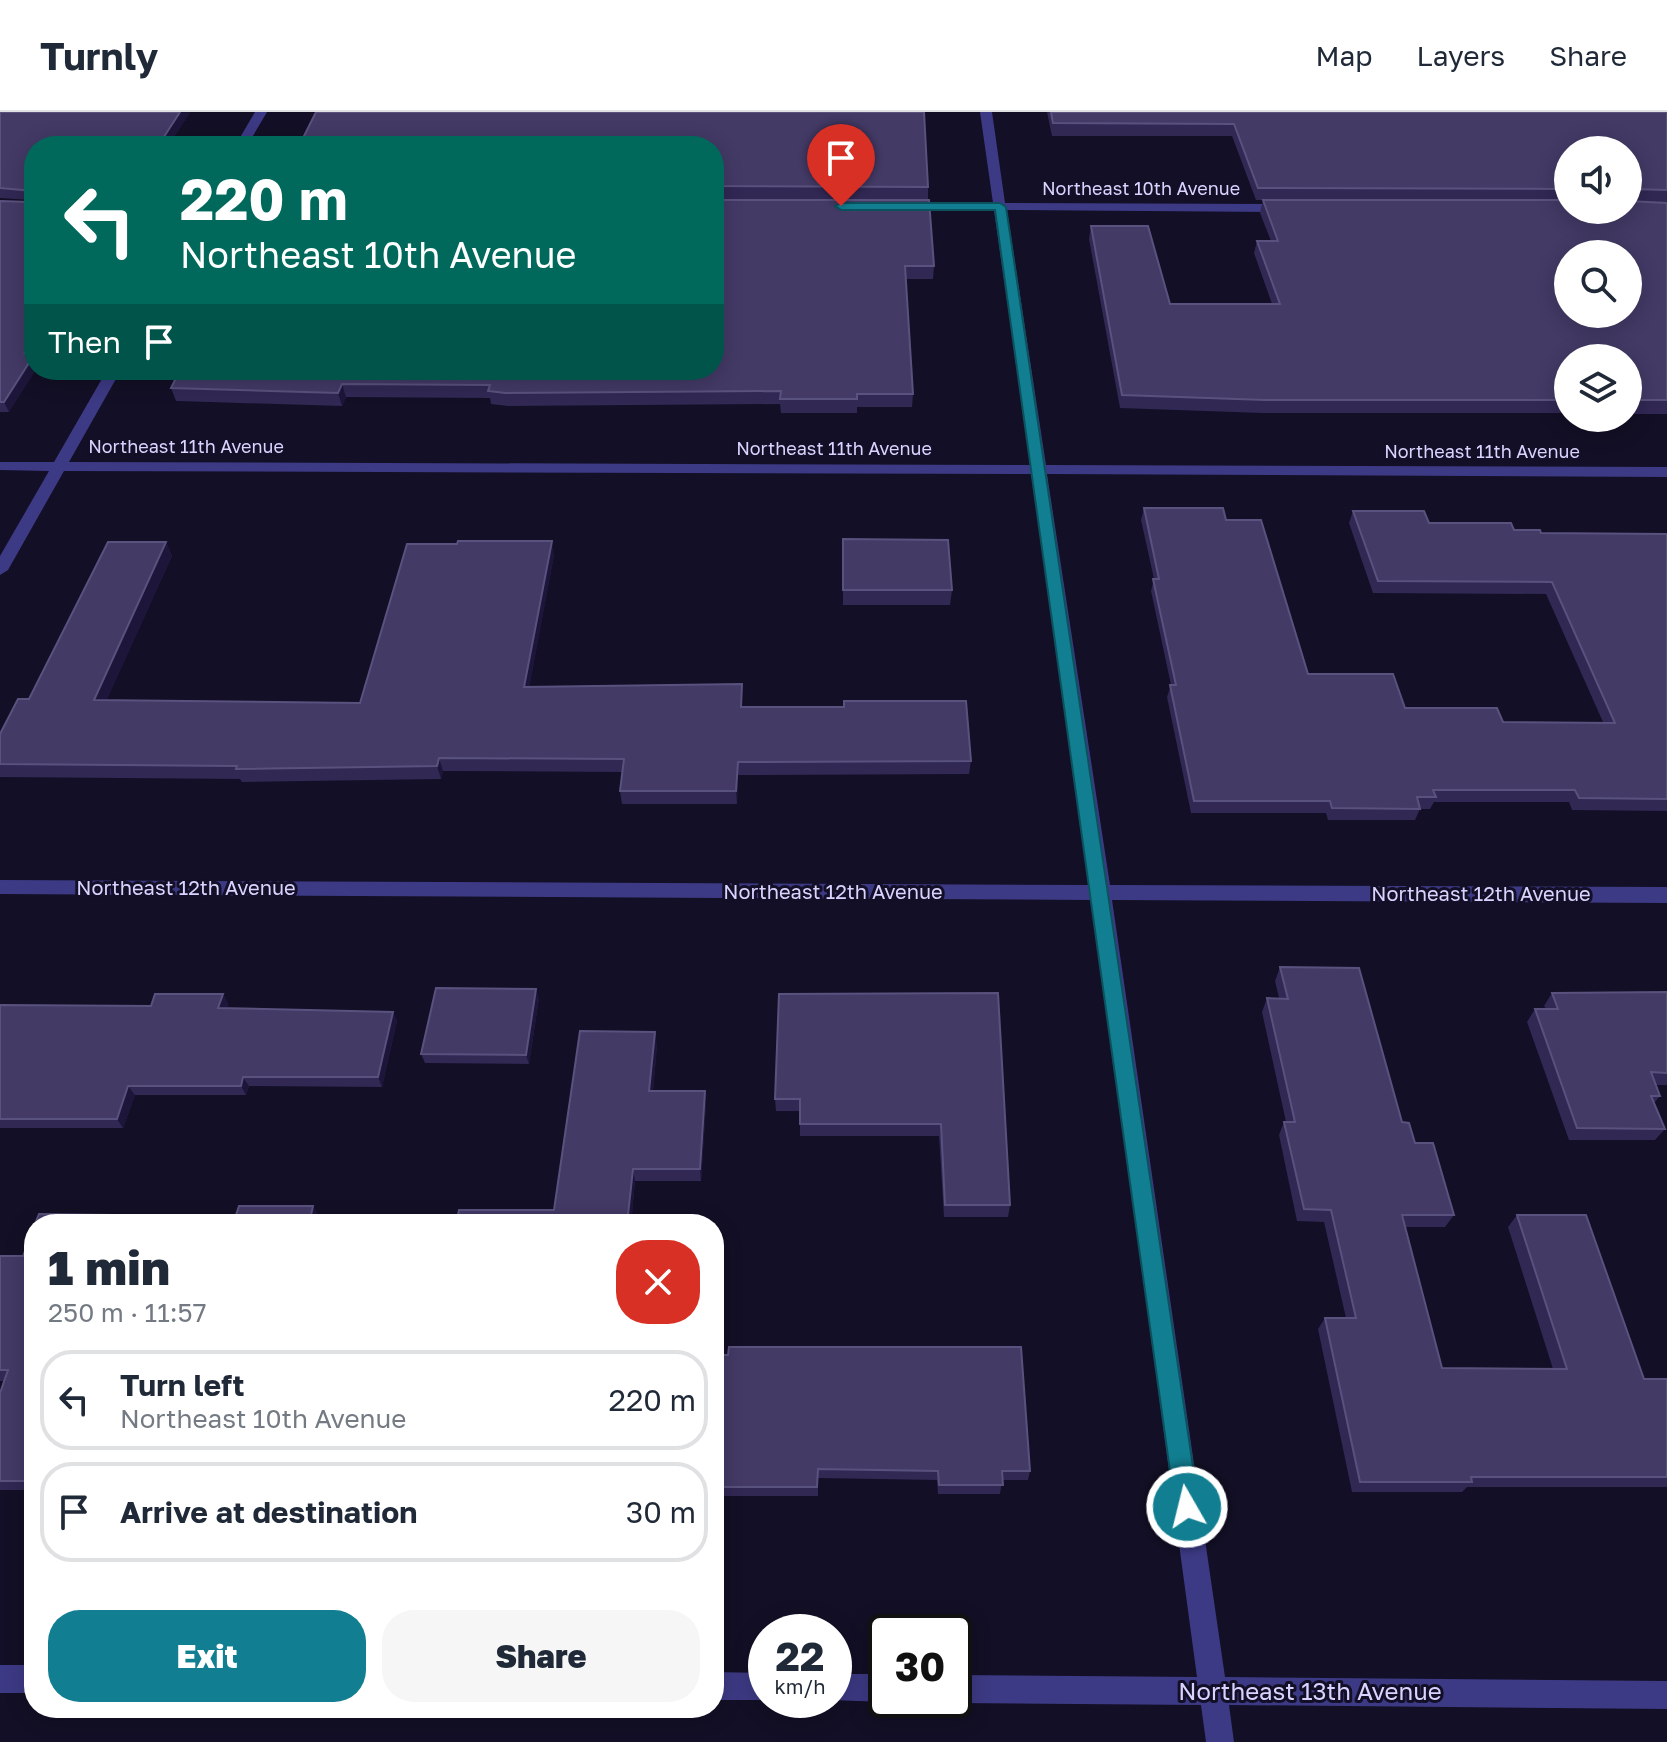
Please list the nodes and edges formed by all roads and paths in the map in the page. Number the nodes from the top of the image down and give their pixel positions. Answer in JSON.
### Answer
{"nodes":[{"id":1,"x":261,"y":112,"type":"edge"},
{"id":2,"x":986,"y":112,"type":"edge"},
{"id":3,"x":247,"y":136,"type":"edge"},
{"id":4,"x":889,"y":206,"type":"edge"},
{"id":5,"x":1000,"y":207,"type":"junction"},
{"id":6,"x":1300,"y":208,"type":"edge"},
{"id":7,"x":108,"y":380,"type":"edge"},
{"id":8,"x":0,"y":466,"type":"edge"},
{"id":9,"x":59,"y":466,"type":"junction"},
{"id":10,"x":1040,"y":470,"type":"junction"},
{"id":11,"x":1667,"y":472,"type":"edge"},
{"id":12,"x":0,"y":570,"type":"edge"},
{"id":13,"x":0,"y":887,"type":"edge"},
{"id":14,"x":1101,"y":893,"type":"junction"},
{"id":15,"x":1667,"y":895,"type":"edge"},
{"id":16,"x":0,"y":1679,"type":"edge"},
{"id":17,"x":24,"y":1679,"type":"edge"},
{"id":18,"x":724,"y":1686,"type":"edge"},
{"id":19,"x":748,"y":1687,"type":"edge"},
{"id":20,"x":972,"y":1689,"type":"edge"},
{"id":21,"x":1213,"y":1692,"type":"junction"},
{"id":22,"x":1667,"y":1695,"type":"edge"},
{"id":23,"x":1220,"y":1742,"type":"edge"}],
"edges":[{"from":1,"to":3,"type":"street"},
{"from":2,"to":5,"type":"street"},
{"from":4,"to":5,"type":"street","name":"Northeast 10th Avenue"},
{"from":5,"to":6,"type":"street","name":"Northeast 10th Avenue"},
{"from":5,"to":10,"type":"street"},
{"from":7,"to":9,"type":"street"},
{"from":8,"to":9,"type":"street","name":"Northeast 11th Avenue"},
{"from":9,"to":10,"type":"street","name":"Northeast 11th Avenue"},
{"from":9,"to":12,"type":"street"},
{"from":10,"to":11,"type":"street","name":"Northeast 11th Avenue"},
{"from":10,"to":14,"type":"street"},
{"from":13,"to":14,"type":"street","name":"Northeast 12th Avenue"},
{"from":14,"to":15,"type":"street","name":"Northeast 12th Avenue"},
{"from":14,"to":21,"type":"street"},
{"from":16,"to":17,"type":"street"},
{"from":18,"to":19,"type":"street"},
{"from":20,"to":21,"type":"street","name":"Northeast 13th Avenue"},
{"from":21,"to":22,"type":"street","name":"Northeast 13th Avenue"},
{"from":21,"to":23,"type":"street"}]}
